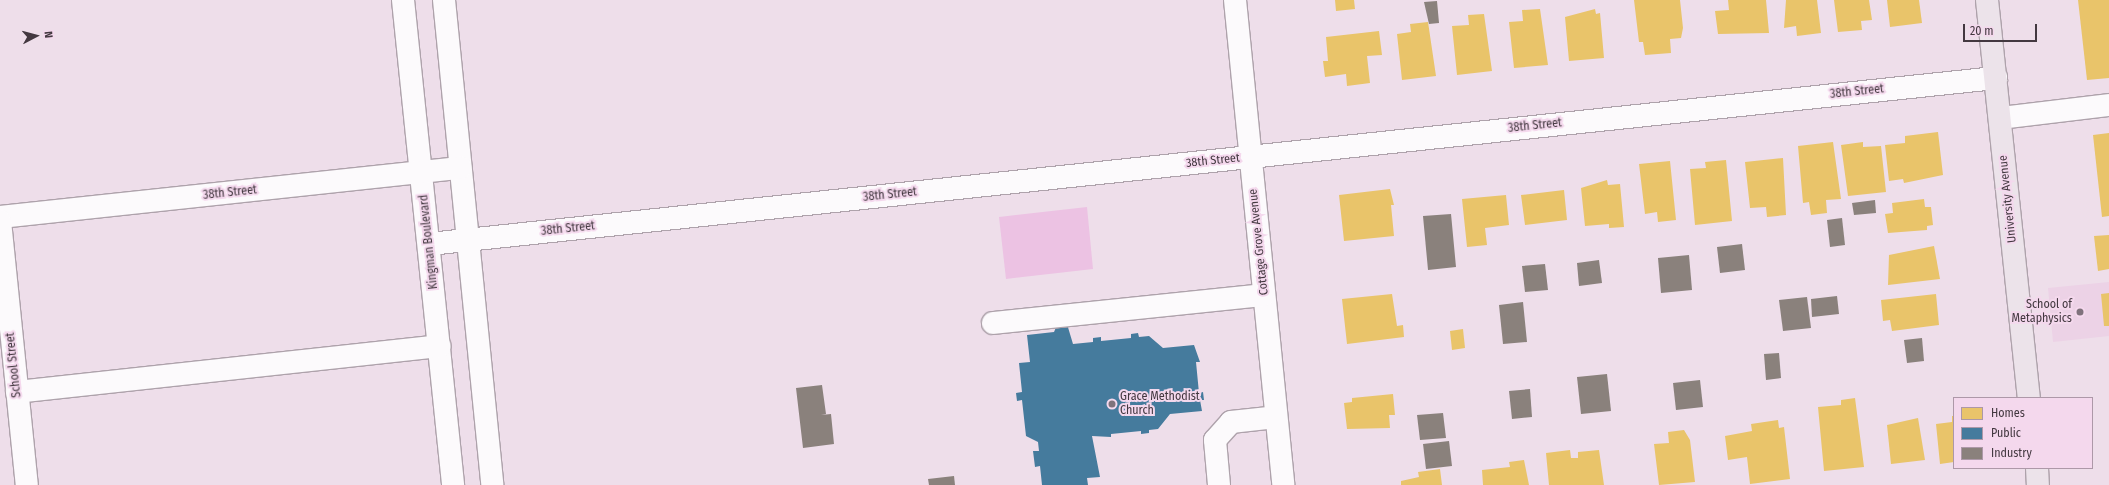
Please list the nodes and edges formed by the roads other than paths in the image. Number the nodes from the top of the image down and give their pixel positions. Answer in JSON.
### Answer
{"nodes":[{"id":1,"x":403,"y":0,"type":"edge"},
{"id":2,"x":444,"y":0,"type":"edge"},
{"id":3,"x":1235,"y":0,"type":"edge"},
{"id":4,"x":1988,"y":0,"type":"edge"},
{"id":5,"x":1996,"y":78,"type":"junction"},
{"id":6,"x":2109,"y":105,"type":"edge"},
{"id":7,"x":2000,"y":118,"type":"junction"},
{"id":8,"x":1250,"y":157,"type":"junction"},
{"id":9,"x":460,"y":168,"type":"junction"},
{"id":10,"x":422,"y":172,"type":"junction"},
{"id":11,"x":0,"y":217,"type":"edge"},
{"id":12,"x":0,"y":221,"type":"edge"},
{"id":13,"x":467,"y":240,"type":"junction"},
{"id":14,"x":430,"y":244,"type":"junction"},
{"id":15,"x":1264,"y":295,"type":"junction"},
{"id":16,"x":993,"y":323,"type":"dead end"},
{"id":17,"x":440,"y":346,"type":"junction"},
{"id":18,"x":17,"y":392,"type":"junction"},
{"id":19,"x":2029,"y":397,"type":"edge"},
{"id":20,"x":1276,"y":417,"type":"junction"},
{"id":21,"x":2037,"y":469,"type":"edge"},
{"id":22,"x":26,"y":485,"type":"edge"},
{"id":23,"x":453,"y":485,"type":"edge"},
{"id":24,"x":492,"y":485,"type":"edge"},
{"id":25,"x":1219,"y":485,"type":"edge"},
{"id":26,"x":1283,"y":485,"type":"edge"},
{"id":27,"x":2038,"y":485,"type":"edge"}],
"edges":[{"from":1,"to":10,"type":"street","name":"Kingman Boulevard"},
{"from":2,"to":9,"type":"street"},
{"from":3,"to":8,"type":"street","name":"Cottage Grove Avenue"},
{"from":4,"to":5,"type":"main road","name":"University Avenue"},
{"from":5,"to":7,"type":"main road","name":"University Avenue"},
{"from":5,"to":8,"type":"street","name":"38th Street"},
{"from":6,"to":7,"type":"street"},
{"from":7,"to":19,"type":"main road","name":"University Avenue"},
{"from":8,"to":13,"type":"street","name":"38th Street"},
{"from":8,"to":15,"type":"street","name":"Cottage Grove Avenue"},
{"from":9,"to":10,"type":"street","name":"38th Street"},
{"from":9,"to":13,"type":"street"},
{"from":10,"to":11,"type":"street","name":"38th Street"},
{"from":10,"to":14,"type":"street","name":"Kingman Boulevard"},
{"from":12,"to":18,"type":"street","name":"School Street"},
{"from":13,"to":14,"type":"street","name":"38th Street"},
{"from":13,"to":24,"type":"street"},
{"from":14,"to":17,"type":"street","name":"Kingman Boulevard"},
{"from":15,"to":16,"type":"street"},
{"from":15,"to":20,"type":"street","name":"Cottage Grove Avenue"},
{"from":17,"to":18,"type":"street"},
{"from":17,"to":23,"type":"street","name":"Kingman Boulevard"},
{"from":18,"to":22,"type":"street","name":"School Street"},
{"from":20,"to":25,"type":"street"},
{"from":20,"to":26,"type":"street","name":"Cottage Grove Avenue"},
{"from":21,"to":27,"type":"main road"}]}
